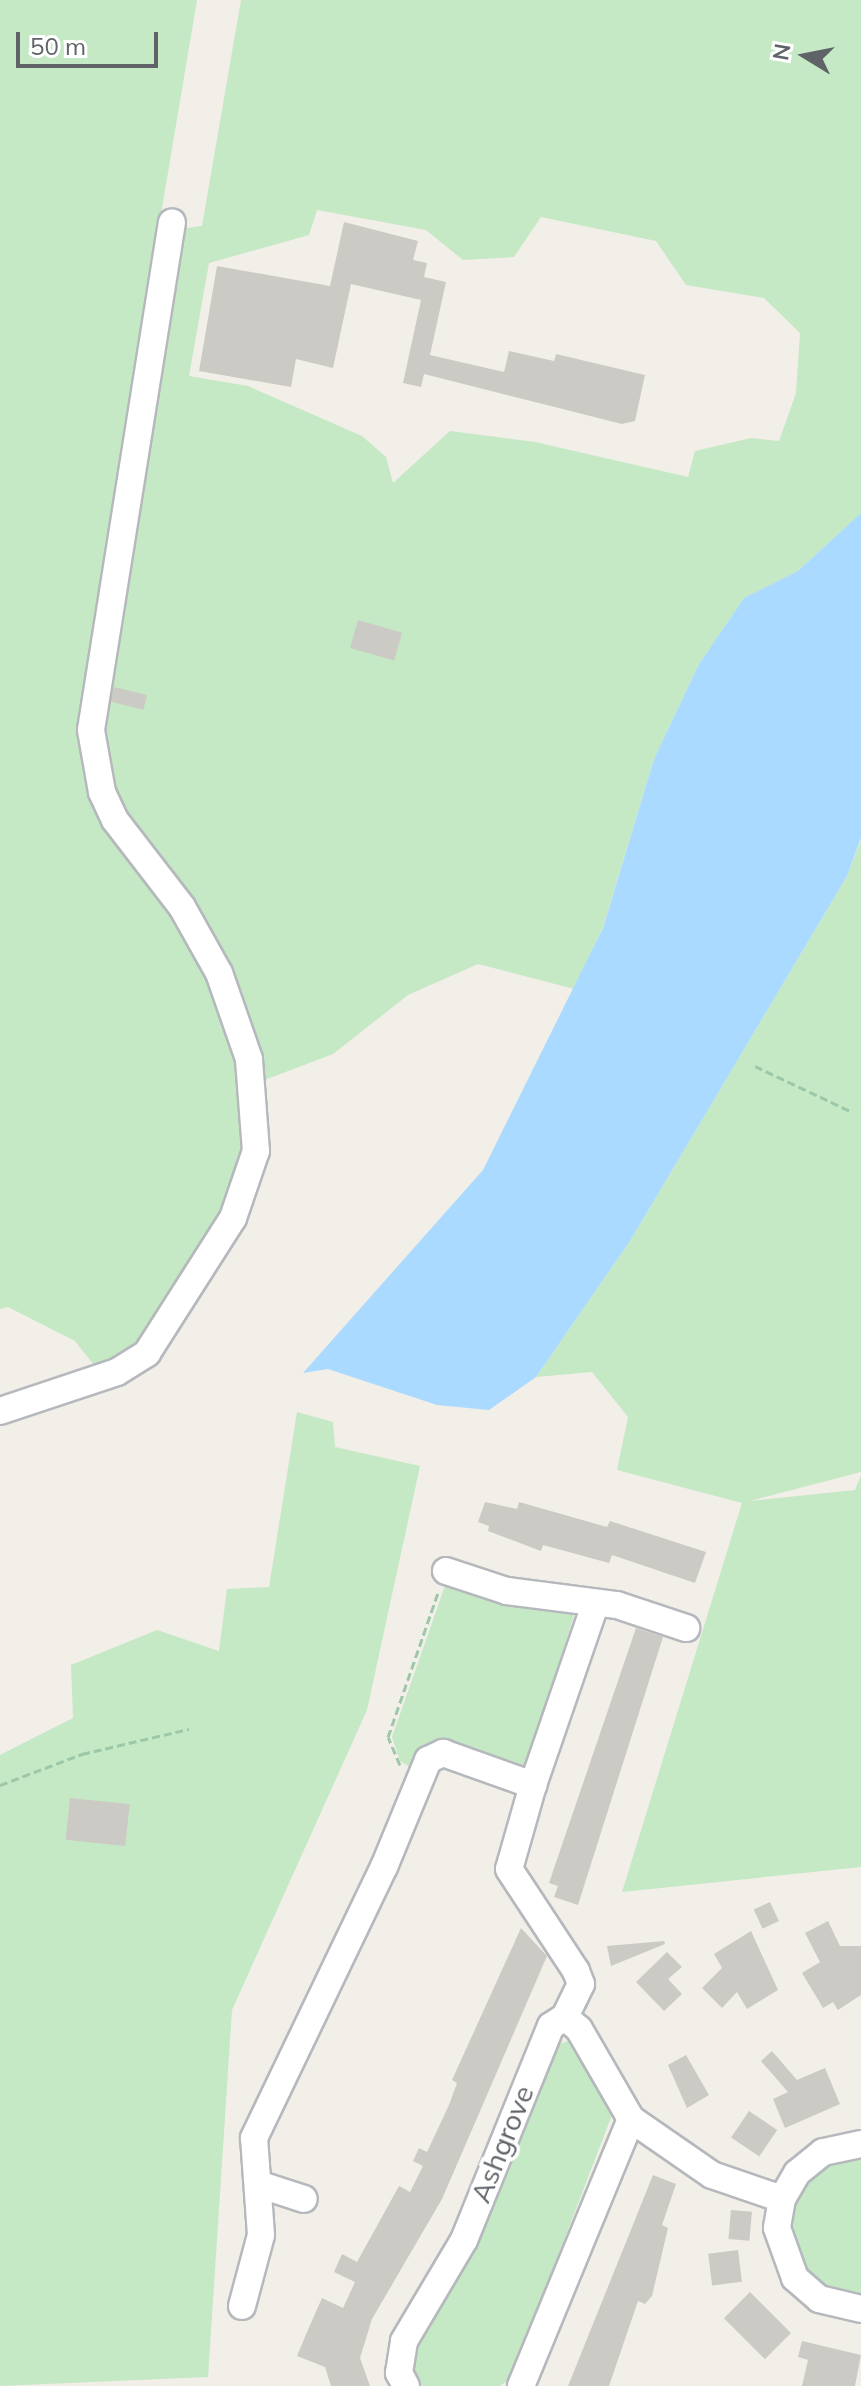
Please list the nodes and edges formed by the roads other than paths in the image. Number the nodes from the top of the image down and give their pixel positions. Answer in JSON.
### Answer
{"nodes":[{"id":1,"x":172,"y":222,"type":"dead end"},
{"id":2,"x":0,"y":1411,"type":"edge"},
{"id":3,"x":446,"y":1571,"type":"road end"},
{"id":4,"x":595,"y":1605,"type":"junction"},
{"id":5,"x":686,"y":1628,"type":"dead end"},
{"id":6,"x":533,"y":1785,"type":"junction"},
{"id":7,"x":565,"y":2017,"type":"junction"},
{"id":8,"x":631,"y":2119,"type":"junction"},
{"id":9,"x":861,"y":2144,"type":"edge"},
{"id":10,"x":258,"y":2184,"type":"junction"},
{"id":11,"x":304,"y":2199,"type":"dead end"},
{"id":12,"x":782,"y":2199,"type":"junction"},
{"id":13,"x":242,"y":2306,"type":"dead end"},
{"id":14,"x":861,"y":2309,"type":"edge"},
{"id":15,"x":406,"y":2386,"type":"edge"},
{"id":16,"x":521,"y":2386,"type":"edge"}],
"edges":[{"from":1,"to":2,"type":"street"},
{"from":3,"to":4,"type":"street"},
{"from":4,"to":5,"type":"street"},
{"from":4,"to":6,"type":"street"},
{"from":6,"to":7,"type":"street","name":"Ashgrove"},
{"from":6,"to":10,"type":"street"},
{"from":7,"to":8,"type":"street"},
{"from":7,"to":15,"type":"street","name":"Ashgrove"},
{"from":8,"to":12,"type":"street"},
{"from":8,"to":16,"type":"street"},
{"from":9,"to":12,"type":"street"},
{"from":10,"to":11,"type":"street"},
{"from":10,"to":13,"type":"street"},
{"from":12,"to":14,"type":"street"}]}
